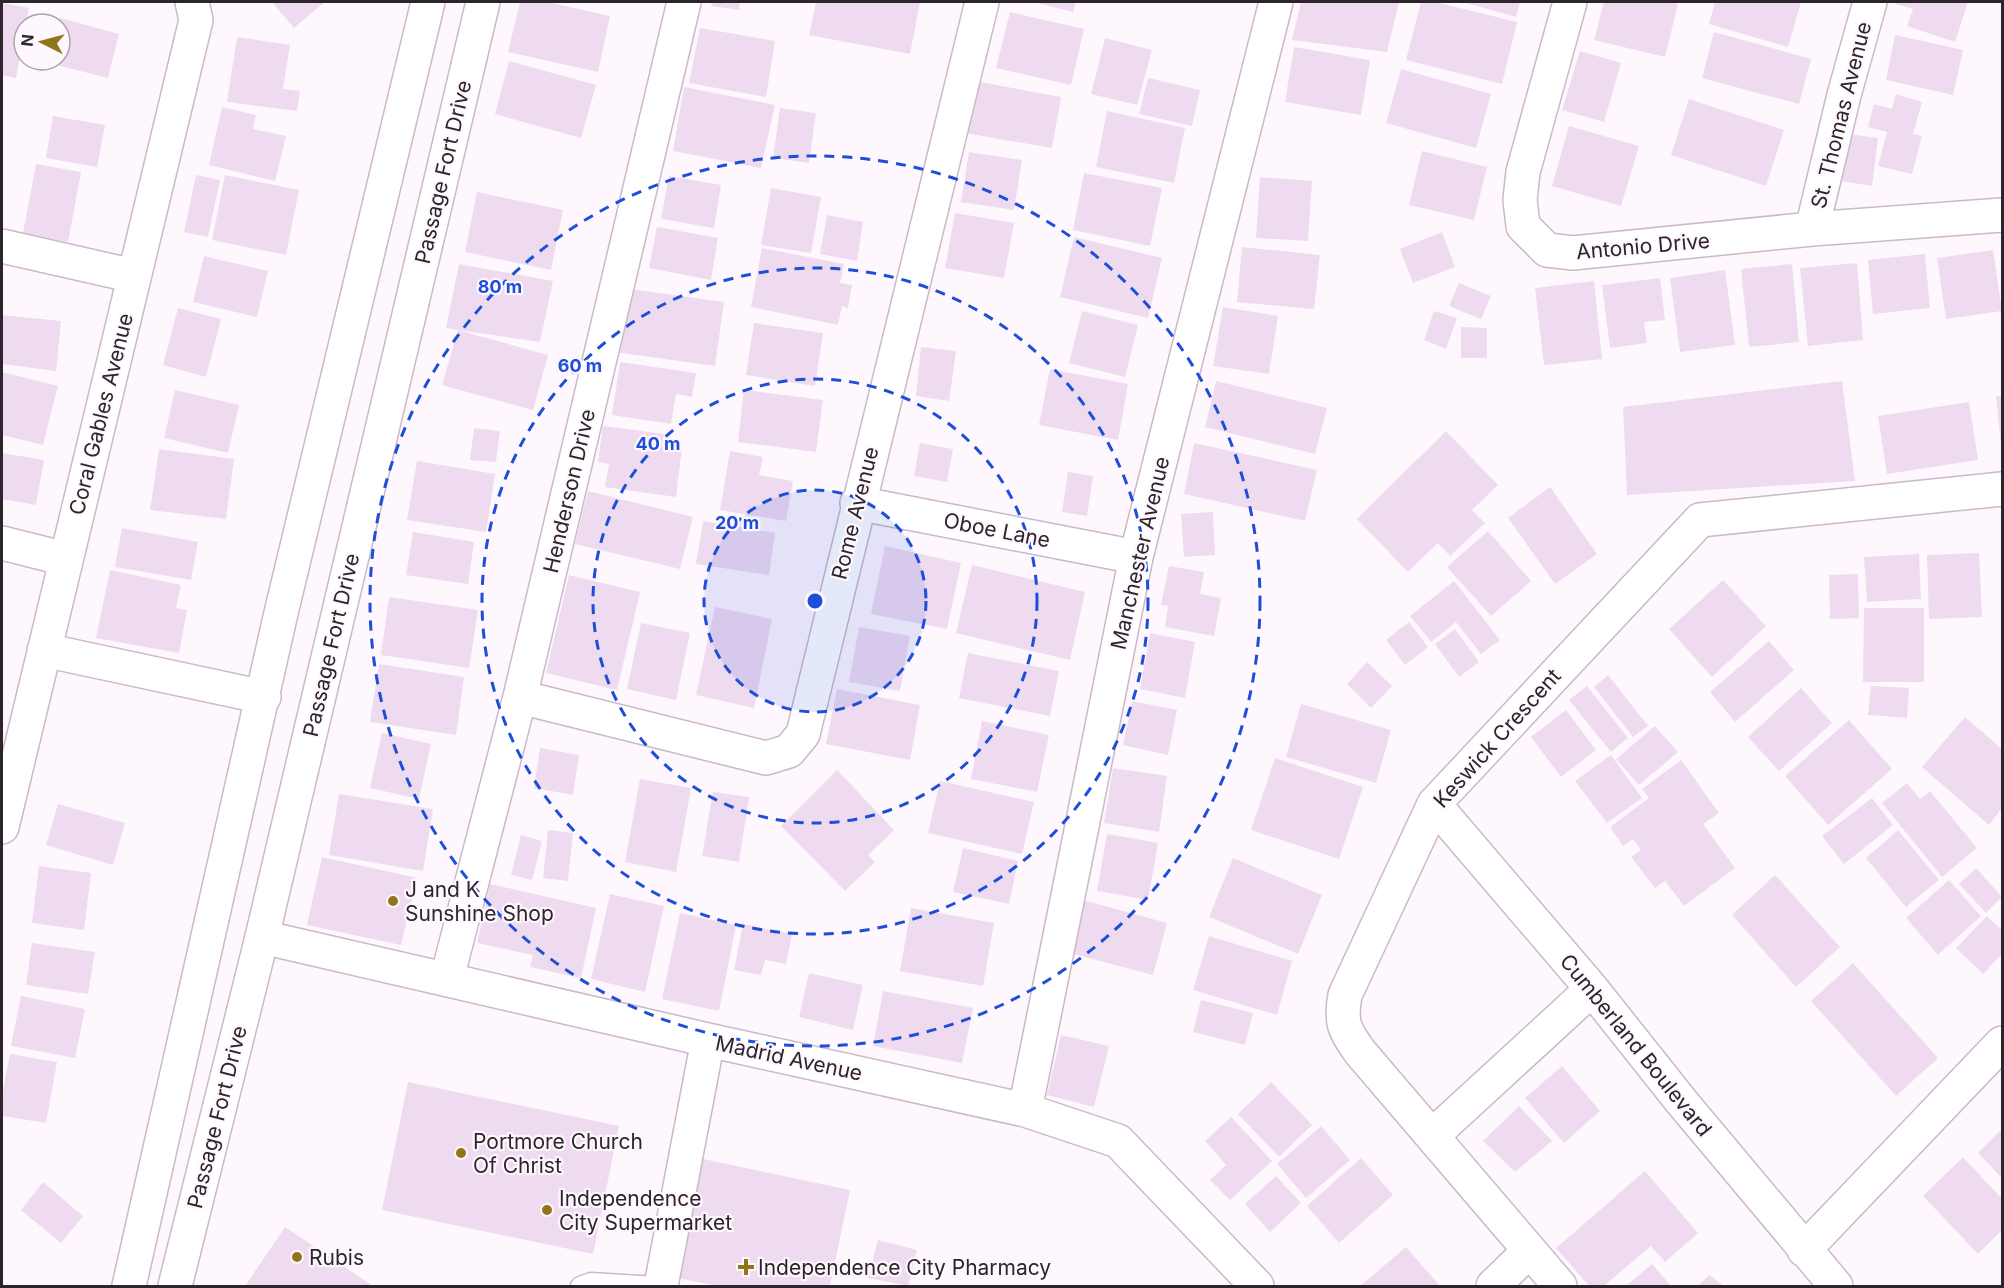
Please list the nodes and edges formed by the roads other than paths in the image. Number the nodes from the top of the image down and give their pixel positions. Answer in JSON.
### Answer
{"nodes":[{"id":1,"x":192,"y":2,"type":"edge"},
{"id":2,"x":428,"y":2,"type":"edge"},
{"id":3,"x":483,"y":2,"type":"edge"},
{"id":4,"x":684,"y":2,"type":"edge"},
{"id":5,"x":982,"y":2,"type":"edge"},
{"id":6,"x":1276,"y":2,"type":"edge"},
{"id":7,"x":1570,"y":2,"type":"edge"},
{"id":8,"x":1870,"y":2,"type":"edge"},
{"id":9,"x":2002,"y":215,"type":"edge"},
{"id":10,"x":1812,"y":229,"type":"junction"},
{"id":11,"x":2,"y":246,"type":"edge"},
{"id":12,"x":134,"y":276,"type":"junction"},
{"id":13,"x":2002,"y":489,"type":"edge"},
{"id":14,"x":857,"y":503,"type":"junction"},
{"id":15,"x":2,"y":543,"type":"edge"},
{"id":16,"x":1136,"y":557,"type":"junction"},
{"id":17,"x":66,"y":559,"type":"junction"},
{"id":18,"x":44,"y":650,"type":"junction"},
{"id":19,"x":264,"y":697,"type":"junction"},
{"id":20,"x":520,"y":698,"type":"junction"},
{"id":21,"x":1434,"y":804,"type":"junction"},
{"id":22,"x":3,"y":818,"type":"edge"},
{"id":23,"x":262,"y":937,"type":"junction"},
{"id":24,"x":447,"y":978,"type":"junction"},
{"id":25,"x":1592,"y":989,"type":"junction"},
{"id":26,"x":708,"y":1040,"type":"junction"},
{"id":27,"x":2000,"y":1051,"type":"edge"},
{"id":28,"x":1025,"y":1110,"type":"junction"},
{"id":29,"x":1433,"y":1135,"type":"junction"},
{"id":30,"x":1803,"y":1250,"type":"junction"},
{"id":31,"x":1529,"y":1251,"type":"junction"},
{"id":32,"x":129,"y":1287,"type":"edge"},
{"id":33,"x":175,"y":1287,"type":"edge"},
{"id":34,"x":580,"y":1287,"type":"edge"},
{"id":35,"x":658,"y":1287,"type":"edge"},
{"id":36,"x":1257,"y":1287,"type":"edge"},
{"id":37,"x":1493,"y":1287,"type":"edge"},
{"id":38,"x":1560,"y":1287,"type":"edge"},
{"id":39,"x":1836,"y":1287,"type":"edge"}],
"edges":[{"from":1,"to":12,"type":"street","name":"Coral Gables Avenue"},
{"from":2,"to":19,"type":"street"},
{"from":3,"to":23,"type":"street","name":"Passage Fort Drive"},
{"from":4,"to":20,"type":"street","name":"Henderson Drive"},
{"from":5,"to":14,"type":"street","name":"Rome Avenue"},
{"from":6,"to":16,"type":"street","name":"Manchester Avenue"},
{"from":7,"to":10,"type":"street","name":"Antonio Drive"},
{"from":8,"to":10,"type":"street","name":"St. Thomas Avenue"},
{"from":9,"to":10,"type":"street","name":"Antonio Drive"},
{"from":11,"to":12,"type":"street"},
{"from":12,"to":17,"type":"street","name":"Coral Gables Avenue"},
{"from":13,"to":21,"type":"street","name":"Keswick Crescent"},
{"from":14,"to":16,"type":"street","name":"Oboe Lane"},
{"from":14,"to":20,"type":"street","name":"Rome Avenue"},
{"from":15,"to":17,"type":"street"},
{"from":16,"to":28,"type":"street","name":"Manchester Avenue"},
{"from":17,"to":18,"type":"street","name":"Coral Gables Avenue"},
{"from":18,"to":19,"type":"street"},
{"from":18,"to":22,"type":"street","name":"Coral Gables Avenue"},
{"from":19,"to":32,"type":"street"},
{"from":20,"to":24,"type":"street","name":"Henderson Drive"},
{"from":21,"to":25,"type":"street","name":"Cumberland Boulevard"},
{"from":21,"to":29,"type":"street","name":"Keswick Crescent"},
{"from":23,"to":24,"type":"street","name":"Madrid Avenue"},
{"from":23,"to":33,"type":"street","name":"Passage Fort Drive"},
{"from":24,"to":26,"type":"street","name":"Madrid Avenue"},
{"from":25,"to":29,"type":"street"},
{"from":25,"to":30,"type":"street","name":"Cumberland Boulevard"},
{"from":26,"to":28,"type":"street","name":"Madrid Avenue"},
{"from":26,"to":35,"type":"street"},
{"from":27,"to":30,"type":"street"},
{"from":28,"to":36,"type":"street","name":"Madrid Avenue"},
{"from":29,"to":31,"type":"street","name":"Keswick Crescent"},
{"from":30,"to":39,"type":"street","name":"Cumberland Boulevard"},
{"from":31,"to":37,"type":"street"},
{"from":31,"to":38,"type":"street","name":"Keswick Crescent"},
{"from":34,"to":35,"type":"lane"}]}
